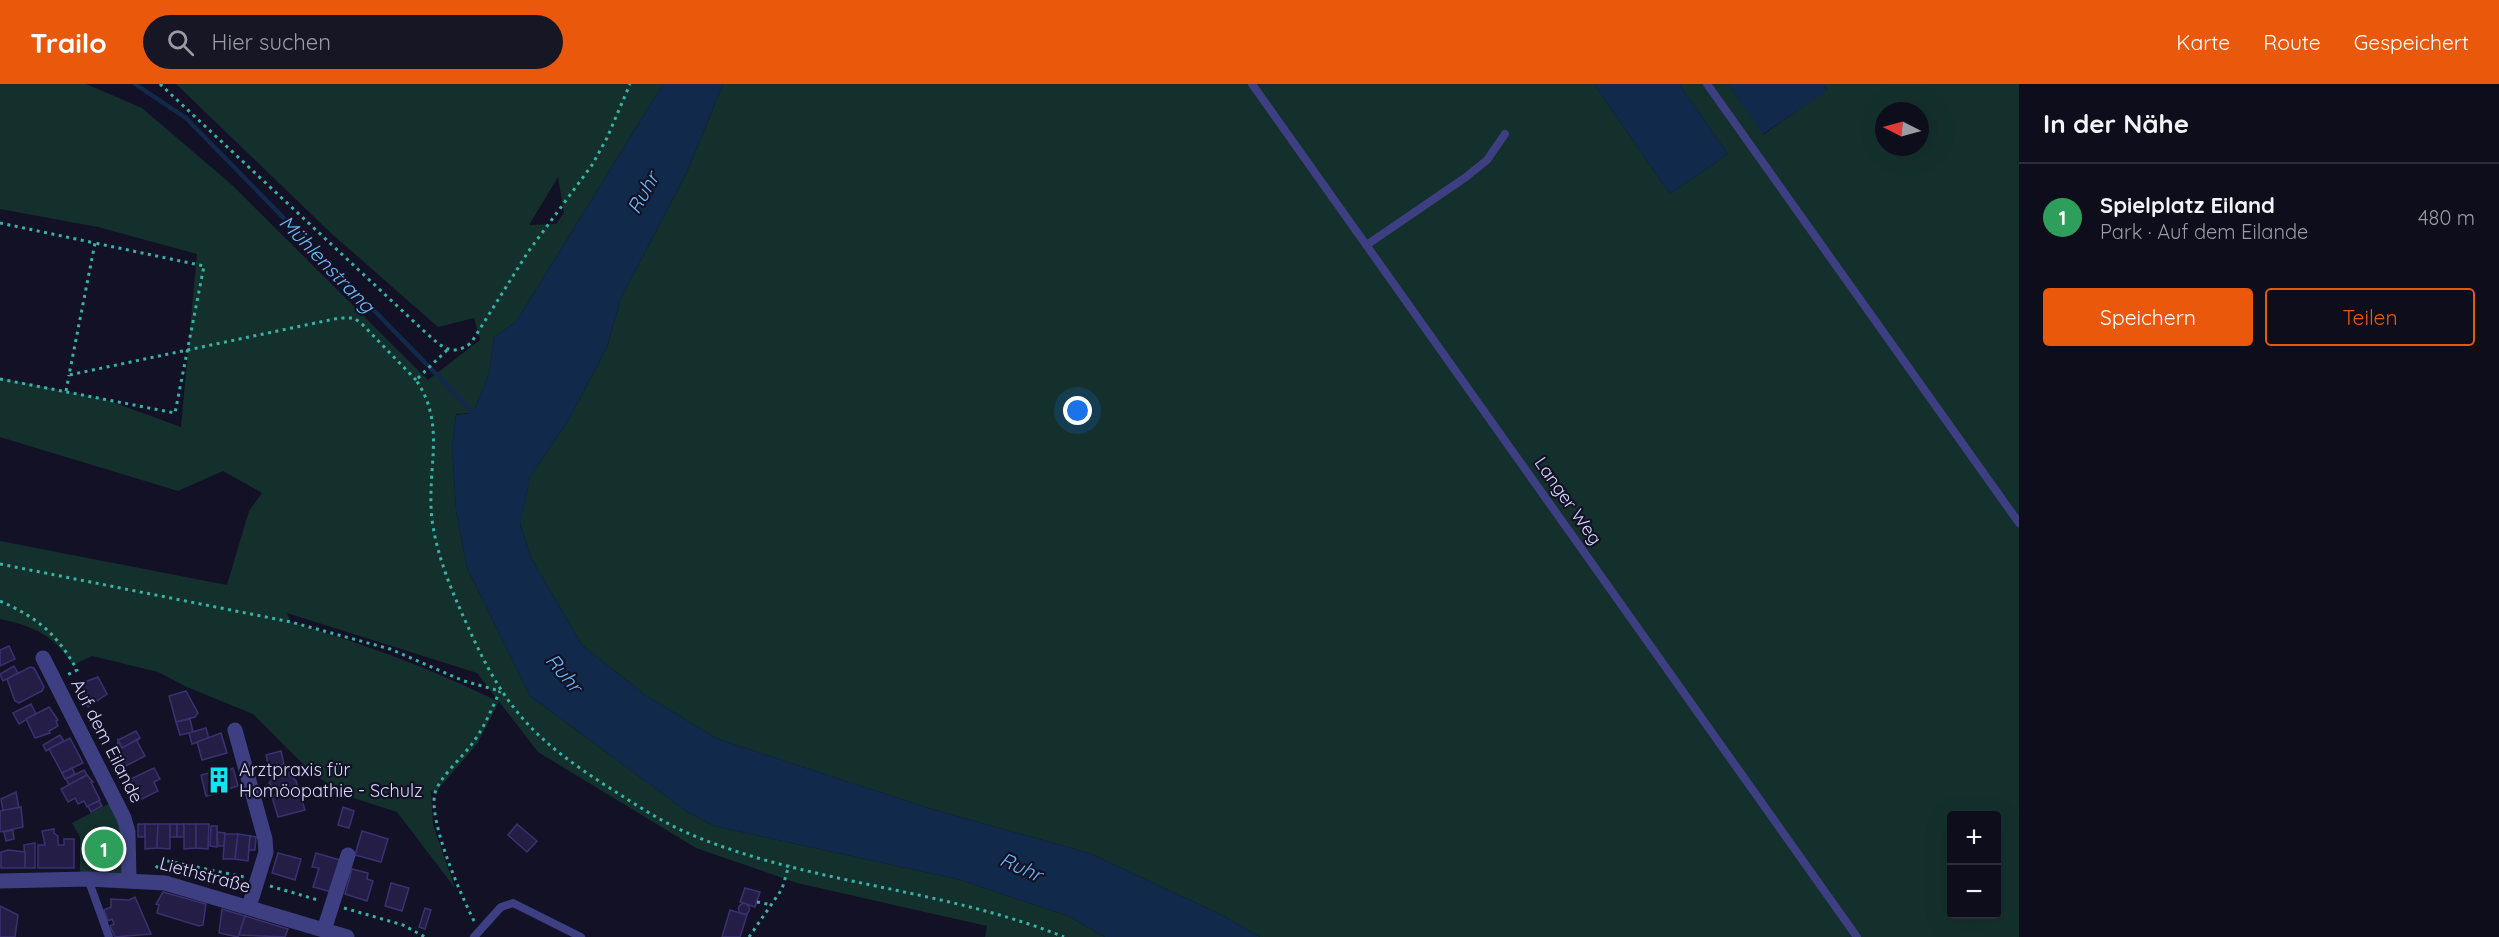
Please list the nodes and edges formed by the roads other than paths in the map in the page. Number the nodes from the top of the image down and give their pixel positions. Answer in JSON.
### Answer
{"nodes":[{"id":1,"x":1252,"y":84,"type":"edge"},
{"id":2,"x":1707,"y":84,"type":"edge"},
{"id":3,"x":1505,"y":134,"type":"dead end"},
{"id":4,"x":1368,"y":244,"type":"junction"},
{"id":5,"x":2019,"y":523,"type":"edge"},
{"id":6,"x":43,"y":658,"type":"dead end"},
{"id":7,"x":235,"y":730,"type":"dead end"},
{"id":8,"x":348,"y":855,"type":"dead end"},
{"id":9,"x":88,"y":879,"type":"junction"},
{"id":10,"x":129,"y":880,"type":"junction"},
{"id":11,"x":0,"y":881,"type":"edge"},
{"id":12,"x":249,"y":907,"type":"junction"},
{"id":13,"x":324,"y":930,"type":"junction"},
{"id":14,"x":476,"y":934,"type":"edge"},
{"id":15,"x":109,"y":937,"type":"edge"},
{"id":16,"x":347,"y":937,"type":"edge"},
{"id":17,"x":581,"y":937,"type":"edge"},
{"id":18,"x":1857,"y":937,"type":"edge"}],
"edges":[{"from":1,"to":4,"type":"lane","name":"Langer Weg"},
{"from":2,"to":5,"type":"lane"},
{"from":3,"to":4,"type":"lane"},
{"from":4,"to":18,"type":"lane","name":"Langer Weg"},
{"from":6,"to":10,"type":"street","name":"Auf dem Eilande"},
{"from":7,"to":12,"type":"street"},
{"from":8,"to":13,"type":"street"},
{"from":9,"to":10,"type":"street","name":"Liethstraße"},
{"from":9,"to":11,"type":"street","name":"Liethstraße"},
{"from":9,"to":15,"type":"lane"},
{"from":10,"to":12,"type":"street","name":"Liethstraße"},
{"from":12,"to":13,"type":"street","name":"Liethstraße"},
{"from":13,"to":16,"type":"street","name":"Liethstraße"},
{"from":14,"to":17,"type":"lane"}]}
